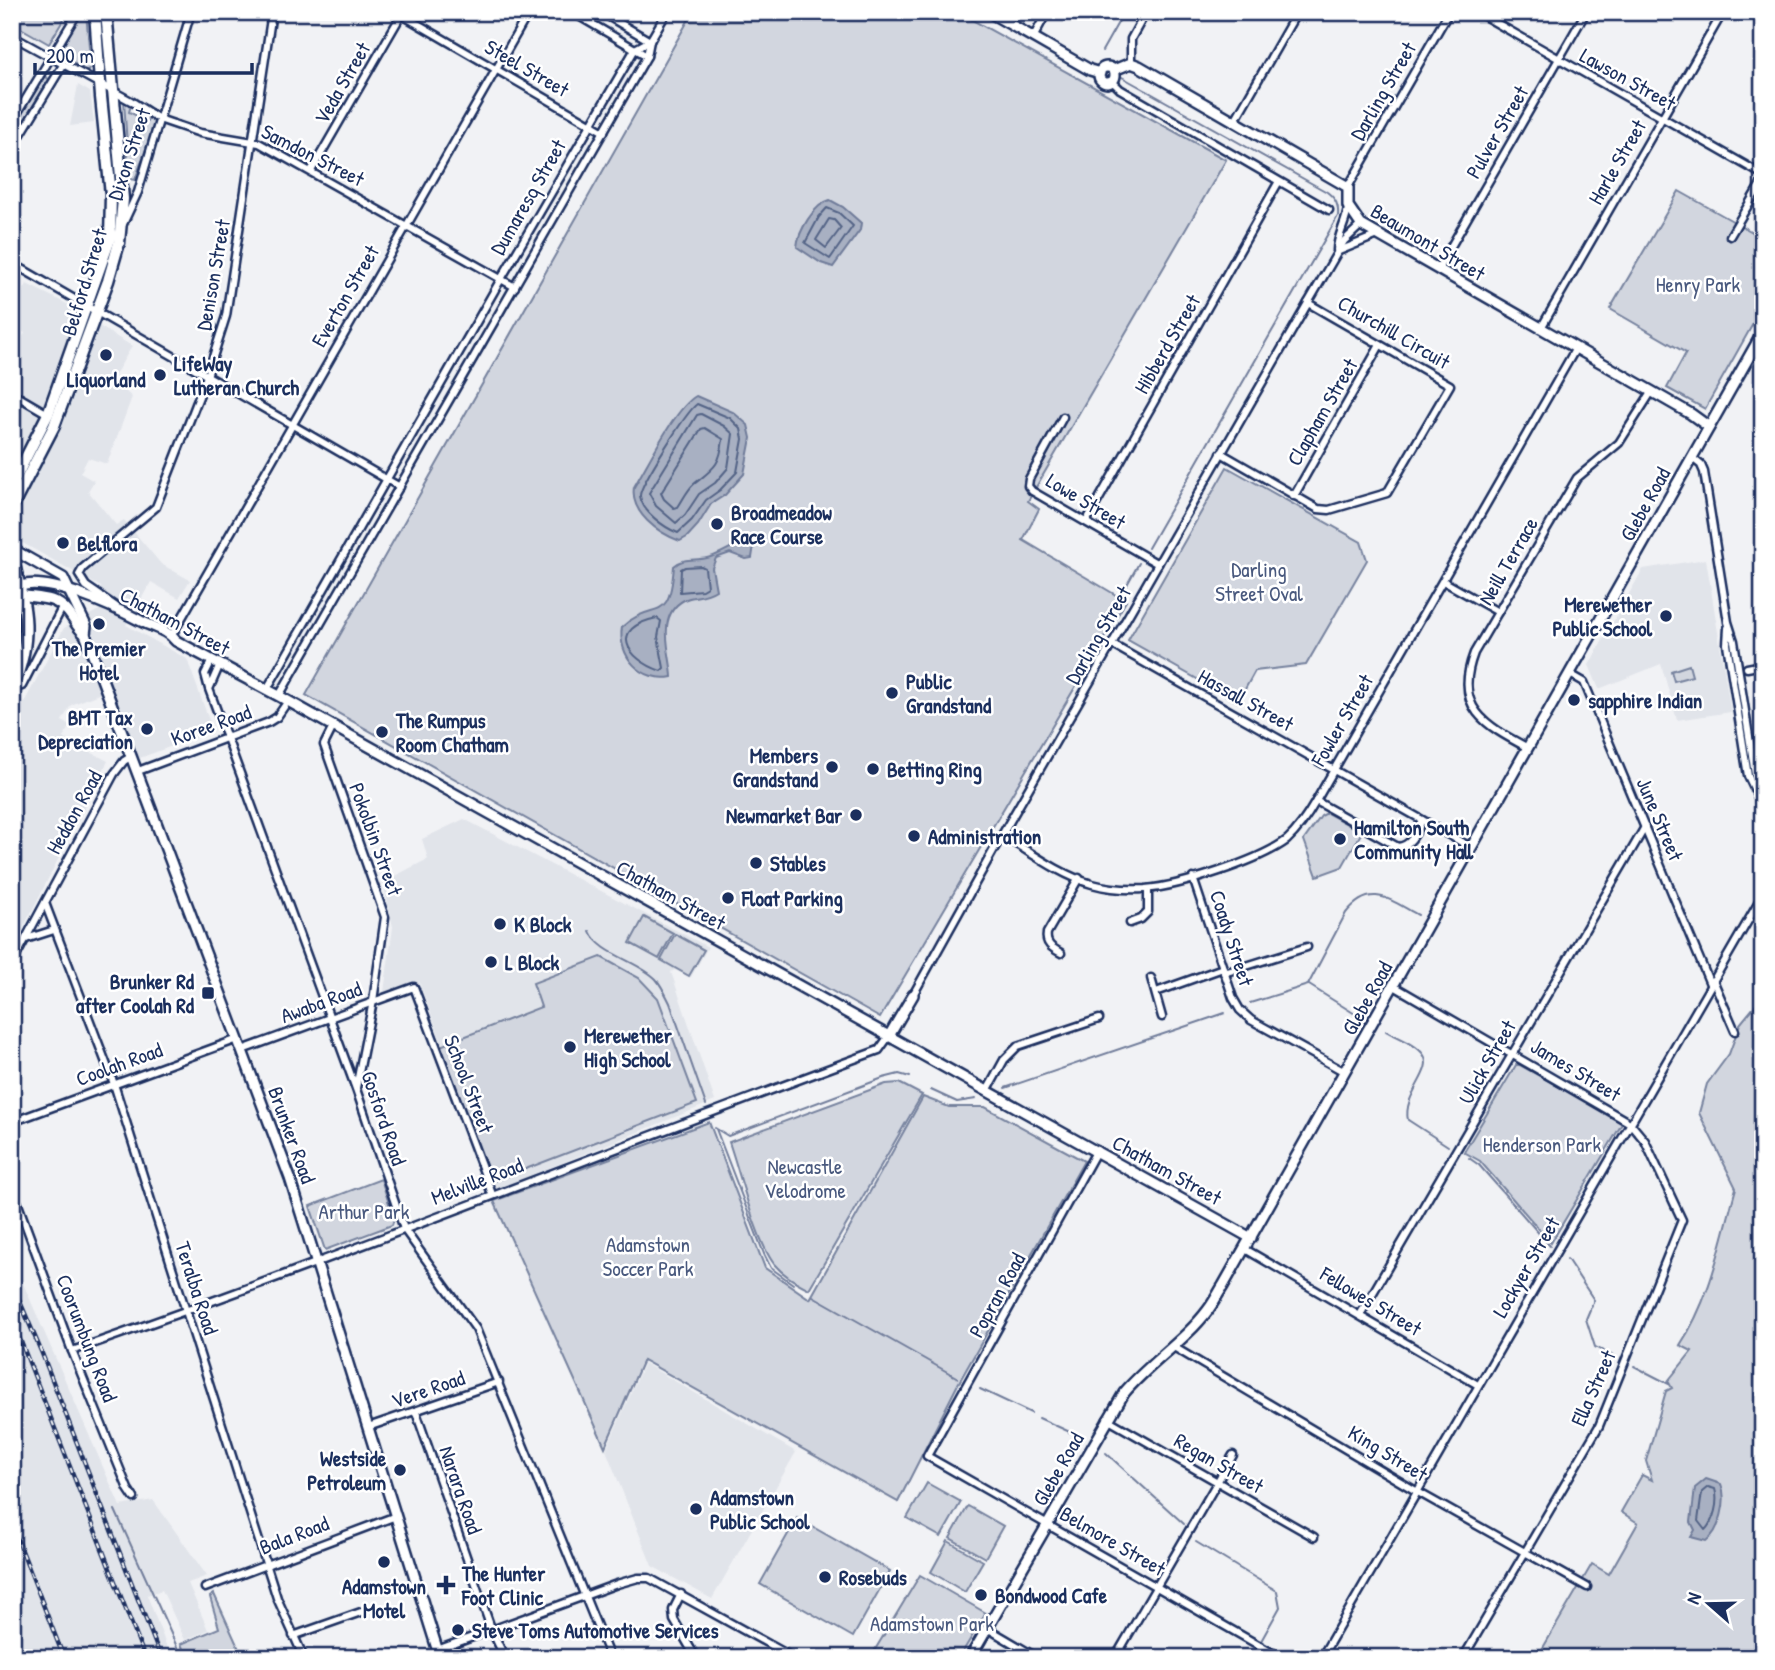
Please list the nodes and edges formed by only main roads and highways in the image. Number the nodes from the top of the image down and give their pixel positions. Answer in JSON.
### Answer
{"nodes":[{"id":1,"x":95,"y":12,"type":"edge"},
{"id":2,"x":106,"y":12,"type":"edge"},
{"id":3,"x":989,"y":12,"type":"edge"},
{"id":4,"x":1114,"y":70,"type":"junction"},
{"id":5,"x":1100,"y":73,"type":"junction"},
{"id":6,"x":1763,"y":332,"type":"edge"},
{"id":7,"x":1709,"y":426,"type":"junction"},
{"id":8,"x":12,"y":485,"type":"edge"},
{"id":9,"x":12,"y":507,"type":"edge"},
{"id":10,"x":12,"y":549,"type":"edge"},
{"id":11,"x":12,"y":559,"type":"edge"},
{"id":12,"x":17,"y":592,"type":"edge"},
{"id":13,"x":71,"y":593,"type":"junction"},
{"id":14,"x":12,"y":604,"type":"edge"},
{"id":15,"x":85,"y":634,"type":"junction"},
{"id":16,"x":12,"y":646,"type":"edge"},
{"id":17,"x":12,"y":689,"type":"edge"},
{"id":18,"x":913,"y":995,"type":"road end"},
{"id":19,"x":889,"y":1036,"type":"junction"},
{"id":20,"x":1251,"y":1238,"type":"junction"},
{"id":21,"x":439,"y":1654,"type":"edge"},
{"id":22,"x":970,"y":1658,"type":"edge"}],
"edges":[{"from":1,"to":8,"type":"main road","name":"Belford Street"},
{"from":2,"to":9,"type":"main road","name":"Belford Street"},
{"from":3,"to":5,"type":"main road"},
{"from":4,"to":5,"type":"main road"},
{"from":4,"to":5,"type":"main road"},
{"from":4,"to":7,"type":"main road","name":"Beaumont Street"},
{"from":6,"to":7,"type":"main road","name":"Glebe Road"},
{"from":7,"to":20,"type":"main road","name":"Glebe Road"},
{"from":10,"to":13,"type":"main road"},
{"from":11,"to":12,"type":"main road"},
{"from":12,"to":13,"type":"main road","name":"Chatham Street"},
{"from":12,"to":15,"type":"main road","name":"Brunker Road"},
{"from":12,"to":17,"type":"main road"},
{"from":13,"to":15,"type":"main road","name":"Brunker Road"},
{"from":13,"to":19,"type":"main road","name":"Chatham Street"},
{"from":14,"to":16,"type":"main road"},
{"from":15,"to":21,"type":"main road","name":"Brunker Road"},
{"from":18,"to":19,"type":"main road","name":"Darling Street"},
{"from":19,"to":20,"type":"main road","name":"Chatham Street"},
{"from":20,"to":22,"type":"main road","name":"Glebe Road"}]}
